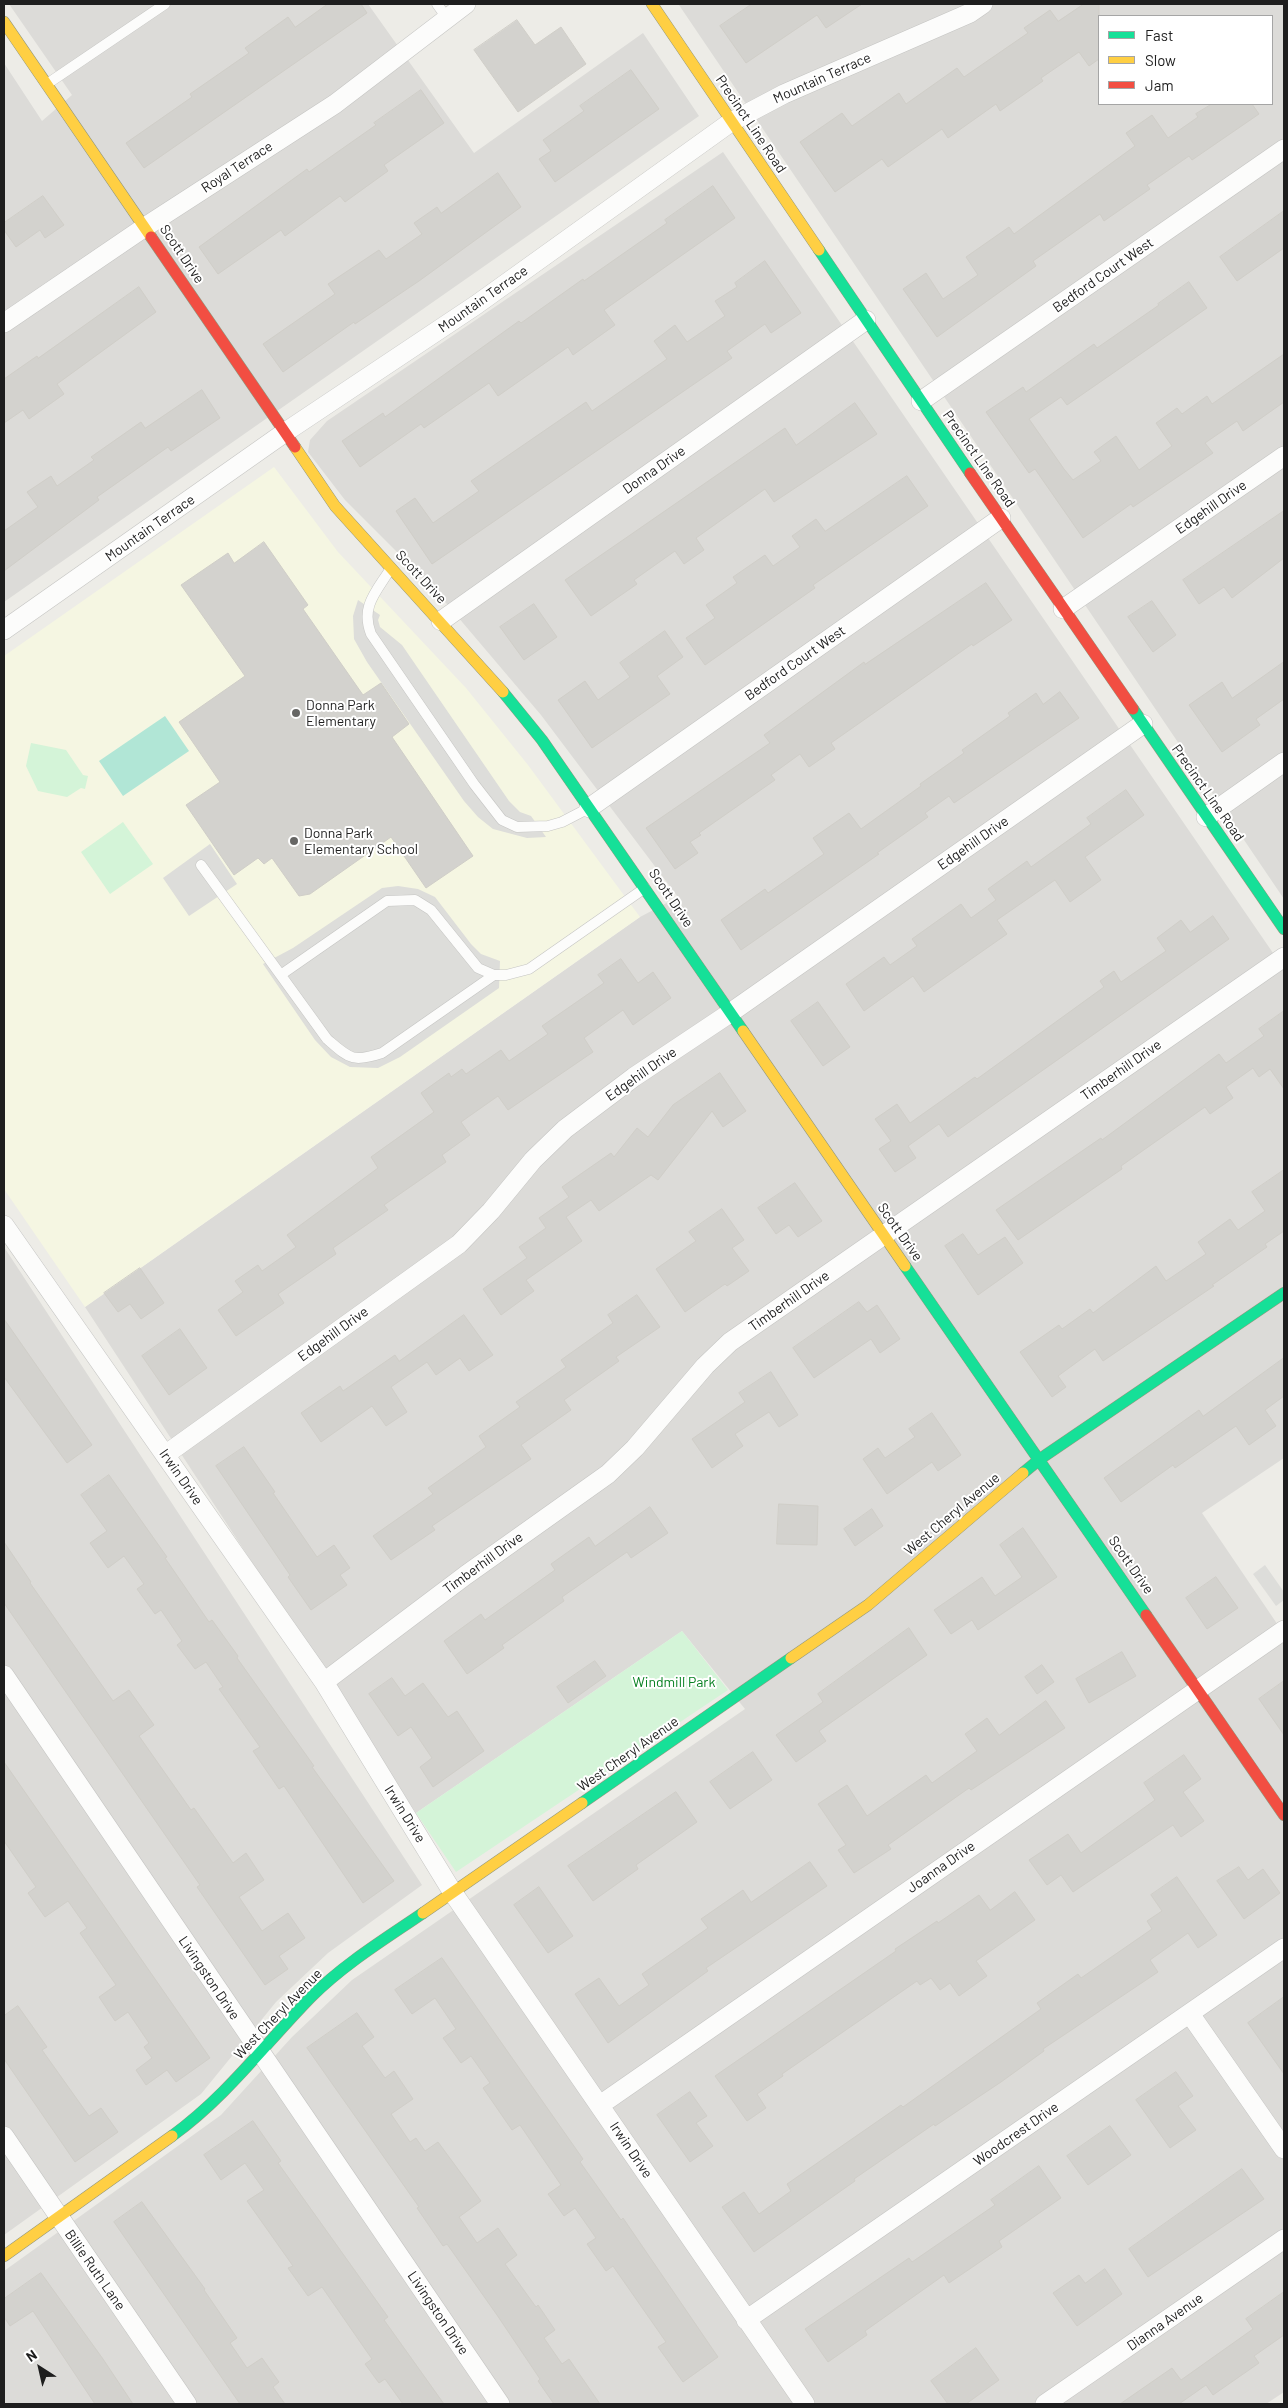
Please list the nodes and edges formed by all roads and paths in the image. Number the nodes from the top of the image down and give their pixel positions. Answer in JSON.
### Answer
{"nodes":[{"id":1,"x":165,"y":4,"type":"edge"},
{"id":2,"x":466,"y":4,"type":"edge"},
{"id":3,"x":652,"y":4,"type":"edge"},
{"id":4,"x":983,"y":4,"type":"edge"},
{"id":5,"x":442,"y":11,"type":"edge"},
{"id":6,"x":4,"y":22,"type":"edge"},
{"id":7,"x":47,"y":84,"type":"junction"},
{"id":8,"x":731,"y":122,"type":"junction"},
{"id":9,"x":1284,"y":149,"type":"edge"},
{"id":10,"x":145,"y":227,"type":"junction"},
{"id":11,"x":866,"y":320,"type":"junction"},
{"id":12,"x":4,"y":323,"type":"edge"},
{"id":13,"x":921,"y":401,"type":"junction"},
{"id":14,"x":284,"y":433,"type":"junction"},
{"id":15,"x":1284,"y":456,"type":"edge"},
{"id":16,"x":1001,"y":518,"type":"junction"},
{"id":17,"x":391,"y":568,"type":"junction"},
{"id":18,"x":1063,"y":609,"type":"junction"},
{"id":19,"x":441,"y":621,"type":"junction"},
{"id":20,"x":4,"y":630,"type":"edge"},
{"id":21,"x":1143,"y":724,"type":"junction"},
{"id":22,"x":1284,"y":762,"type":"edge"},
{"id":23,"x":589,"y":808,"type":"junction"},
{"id":24,"x":1206,"y":816,"type":"junction"},
{"id":25,"x":201,"y":865,"type":"dead end"},
{"id":26,"x":646,"y":887,"type":"junction"},
{"id":27,"x":1284,"y":929,"type":"edge"},
{"id":28,"x":1284,"y":957,"type":"edge"},
{"id":29,"x":282,"y":974,"type":"junction"},
{"id":30,"x":494,"y":975,"type":"junction"},
{"id":31,"x":730,"y":1013,"type":"junction"},
{"id":32,"x":4,"y":1225,"type":"edge"},
{"id":33,"x":883,"y":1234,"type":"junction"},
{"id":34,"x":1284,"y":1293,"type":"edge"},
{"id":35,"x":165,"y":1455,"type":"junction"},
{"id":36,"x":1040,"y":1459,"type":"junction"},
{"id":37,"x":1284,"y":1630,"type":"edge"},
{"id":38,"x":4,"y":1675,"type":"edge"},
{"id":39,"x":324,"y":1682,"type":"junction"},
{"id":40,"x":1199,"y":1690,"type":"junction"},
{"id":41,"x":1284,"y":1815,"type":"edge"},
{"id":42,"x":453,"y":1893,"type":"junction"},
{"id":43,"x":1284,"y":1948,"type":"edge"},
{"id":44,"x":1190,"y":2014,"type":"junction"},
{"id":45,"x":259,"y":2053,"type":"junction"},
{"id":46,"x":600,"y":2105,"type":"junction"},
{"id":47,"x":4,"y":2136,"type":"edge"},
{"id":48,"x":1284,"y":2149,"type":"edge"},
{"id":49,"x":58,"y":2217,"type":"junction"},
{"id":50,"x":1284,"y":2239,"type":"edge"},
{"id":51,"x":4,"y":2256,"type":"edge"},
{"id":52,"x":746,"y":2320,"type":"junction"},
{"id":53,"x":187,"y":2404,"type":"edge"},
{"id":54,"x":500,"y":2404,"type":"edge"},
{"id":55,"x":805,"y":2404,"type":"edge"},
{"id":56,"x":1045,"y":2404,"type":"edge"}],
"edges":[{"from":1,"to":7,"type":"lane"},
{"from":2,"to":5,"type":"street","name":"Royal Terrace"},
{"from":3,"to":8,"type":"street","name":"Precinct Line Road"},
{"from":4,"to":8,"type":"street","name":"Mountain Terrace"},
{"from":5,"to":10,"type":"street","name":"Royal Terrace"},
{"from":6,"to":7,"type":"street","name":"Scott Drive"},
{"from":7,"to":10,"type":"street","name":"Scott Drive"},
{"from":8,"to":11,"type":"street","name":"Precinct Line Road"},
{"from":8,"to":14,"type":"street","name":"Mountain Terrace"},
{"from":9,"to":13,"type":"street","name":"Bedford Court West"},
{"from":10,"to":12,"type":"street","name":"Royal Terrace"},
{"from":10,"to":14,"type":"street","name":"Scott Drive"},
{"from":11,"to":13,"type":"street","name":"Precinct Line Road"},
{"from":11,"to":19,"type":"street","name":"Donna Drive"},
{"from":13,"to":16,"type":"street","name":"Precinct Line Road"},
{"from":14,"to":17,"type":"street","name":"Scott Drive"},
{"from":14,"to":20,"type":"street","name":"Mountain Terrace"},
{"from":15,"to":18,"type":"street","name":"Edgehill Drive"},
{"from":16,"to":18,"type":"street","name":"Precinct Line Road"},
{"from":16,"to":23,"type":"street","name":"Bedford Court West"},
{"from":17,"to":19,"type":"street","name":"Scott Drive"},
{"from":17,"to":23,"type":"lane"},
{"from":18,"to":21,"type":"street","name":"Precinct Line Road"},
{"from":19,"to":23,"type":"street","name":"Scott Drive"},
{"from":21,"to":24,"type":"street","name":"Precinct Line Road"},
{"from":21,"to":31,"type":"street","name":"Edgehill Drive"},
{"from":22,"to":24,"type":"street"},
{"from":23,"to":26,"type":"street","name":"Scott Drive"},
{"from":24,"to":27,"type":"street","name":"Precinct Line Road"},
{"from":25,"to":29,"type":"lane"},
{"from":26,"to":30,"type":"lane"},
{"from":26,"to":31,"type":"street","name":"Scott Drive"},
{"from":28,"to":33,"type":"street","name":"Timberhill Drive"},
{"from":29,"to":30,"type":"lane"},
{"from":29,"to":30,"type":"lane"},
{"from":31,"to":33,"type":"street","name":"Scott Drive"},
{"from":31,"to":35,"type":"street","name":"Edgehill Drive"},
{"from":32,"to":35,"type":"street","name":"Irwin Drive"},
{"from":33,"to":36,"type":"street","name":"Scott Drive"},
{"from":33,"to":39,"type":"street","name":"Timberhill Drive"},
{"from":34,"to":36,"type":"street","name":"West Cheryl Avenue"},
{"from":35,"to":39,"type":"street","name":"Irwin Drive"},
{"from":36,"to":40,"type":"street","name":"Scott Drive"},
{"from":36,"to":42,"type":"street","name":"West Cheryl Avenue"},
{"from":37,"to":40,"type":"street","name":"Joanna Drive"},
{"from":38,"to":45,"type":"street","name":"Livingston Drive"},
{"from":39,"to":42,"type":"street","name":"Irwin Drive"},
{"from":40,"to":41,"type":"street","name":"Scott Drive"},
{"from":40,"to":46,"type":"street","name":"Joanna Drive"},
{"from":42,"to":45,"type":"street","name":"West Cheryl Avenue"},
{"from":42,"to":46,"type":"street","name":"Irwin Drive"},
{"from":43,"to":44,"type":"street","name":"Woodcrest Drive"},
{"from":44,"to":48,"type":"street"},
{"from":44,"to":52,"type":"street","name":"Woodcrest Drive"},
{"from":45,"to":49,"type":"street","name":"West Cheryl Avenue"},
{"from":45,"to":54,"type":"street","name":"Livingston Drive"},
{"from":46,"to":52,"type":"street","name":"Irwin Drive"},
{"from":47,"to":49,"type":"street","name":"Billie Ruth Lane"},
{"from":49,"to":51,"type":"street","name":"West Cheryl Avenue"},
{"from":49,"to":53,"type":"street","name":"Billie Ruth Lane"},
{"from":50,"to":56,"type":"street","name":"Dianna Avenue"},
{"from":52,"to":55,"type":"street","name":"Irwin Drive"}]}
